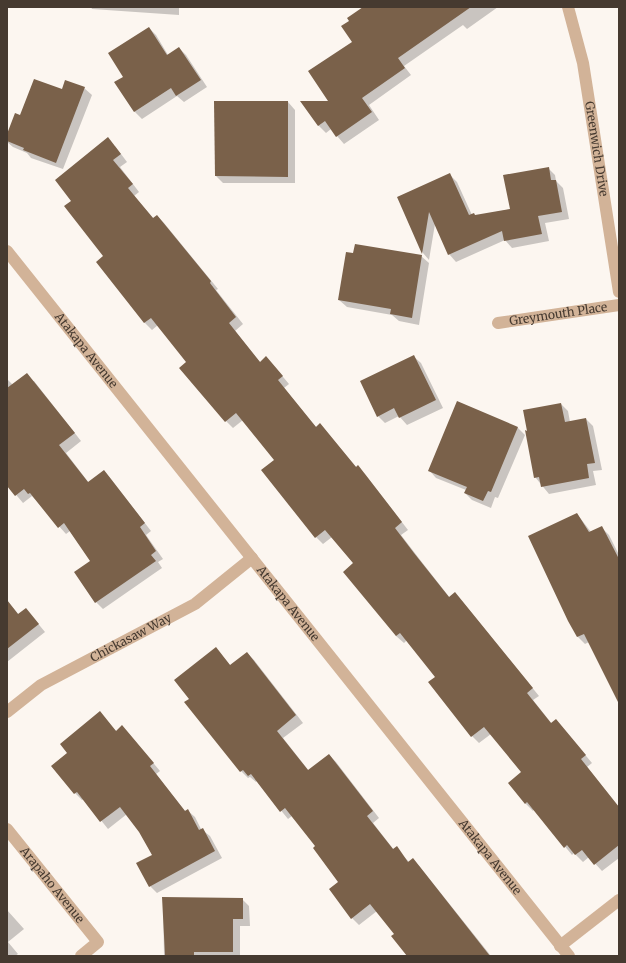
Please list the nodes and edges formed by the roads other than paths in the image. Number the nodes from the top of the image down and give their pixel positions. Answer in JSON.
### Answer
{"nodes":[{"id":1,"x":568,"y":7,"type":"edge"},
{"id":2,"x":7,"y":251,"type":"edge"},
{"id":3,"x":619,"y":292,"type":"edge"},
{"id":4,"x":619,"y":305,"type":"edge"},
{"id":5,"x":498,"y":323,"type":"dead end"},
{"id":6,"x":252,"y":558,"type":"junction"},
{"id":7,"x":7,"y":712,"type":"edge"},
{"id":8,"x":7,"y":829,"type":"edge"},
{"id":9,"x":619,"y":900,"type":"edge"},
{"id":10,"x":560,"y":946,"type":"junction"},
{"id":11,"x":81,"y":956,"type":"edge"},
{"id":12,"x":568,"y":956,"type":"edge"}],
"edges":[{"from":1,"to":3,"type":"street","name":"Greenwich Drive"},
{"from":2,"to":6,"type":"street","name":"Atakapa Avenue"},
{"from":4,"to":5,"type":"street","name":"Greymouth Place"},
{"from":6,"to":7,"type":"street","name":"Chickasaw Way"},
{"from":6,"to":10,"type":"street","name":"Atakapa Avenue"},
{"from":8,"to":11,"type":"street","name":"Arapaho Avenue"},
{"from":9,"to":10,"type":"street"},
{"from":10,"to":12,"type":"street","name":"Atakapa Avenue"}]}
